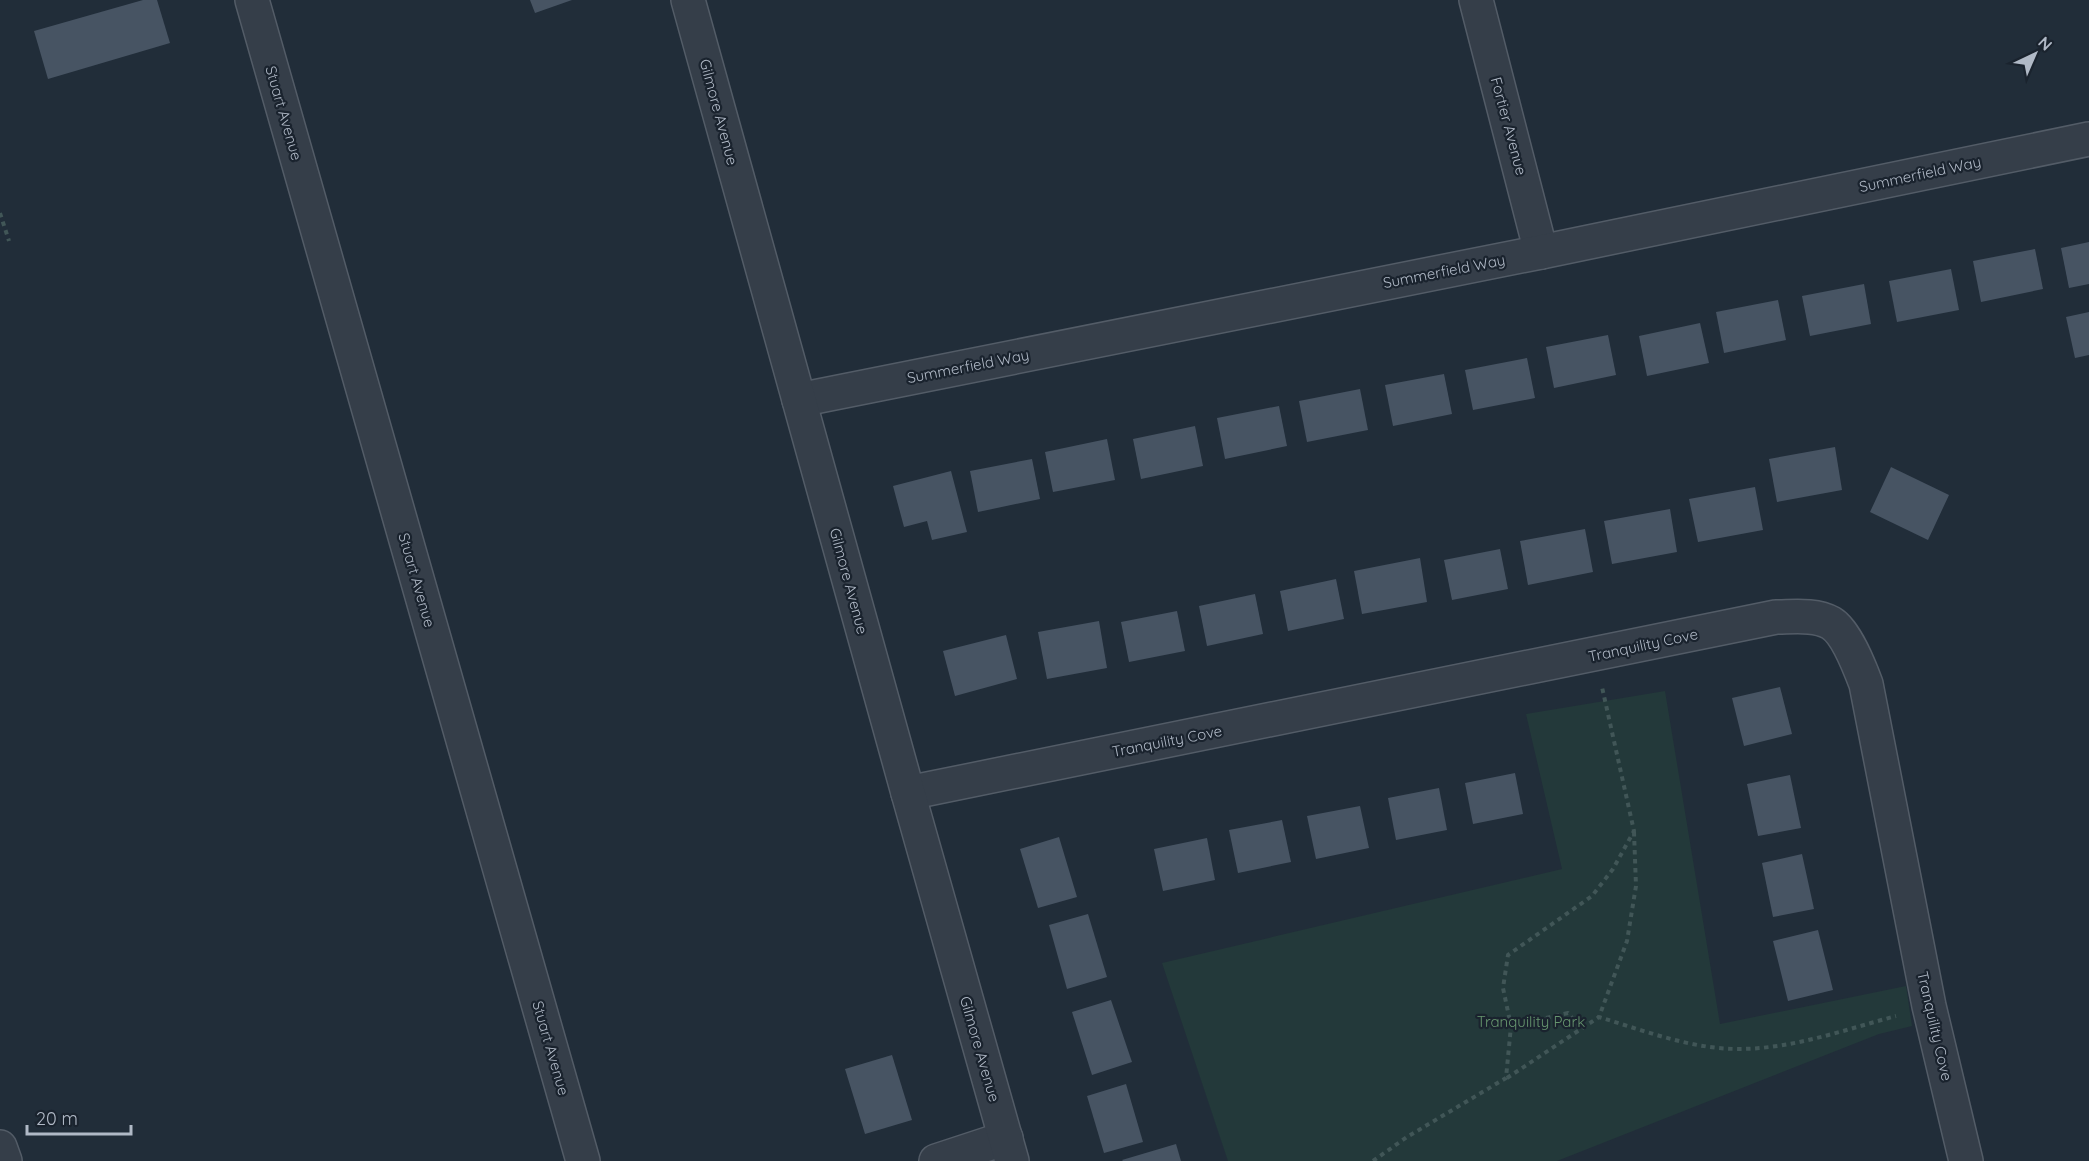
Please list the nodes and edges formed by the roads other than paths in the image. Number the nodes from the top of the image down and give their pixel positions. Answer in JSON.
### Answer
{"nodes":[{"id":1,"x":252,"y":0,"type":"edge"},
{"id":2,"x":688,"y":0,"type":"edge"},
{"id":3,"x":1476,"y":0,"type":"edge"},
{"id":4,"x":2089,"y":139,"type":"edge"},
{"id":5,"x":1541,"y":252,"type":"junction"},
{"id":6,"x":799,"y":400,"type":"junction"},
{"id":7,"x":908,"y":793,"type":"junction"},
{"id":8,"x":0,"y":1147,"type":"edge"},
{"id":9,"x":1009,"y":1150,"type":"edge"},
{"id":10,"x":5,"y":1161,"type":"edge"},
{"id":11,"x":583,"y":1161,"type":"edge"},
{"id":12,"x":936,"y":1161,"type":"edge"},
{"id":13,"x":1966,"y":1161,"type":"edge"}],
"edges":[{"from":1,"to":11,"type":"street","name":"Stuart Avenue"},
{"from":2,"to":6,"type":"street","name":"Gilmore Avenue"},
{"from":3,"to":5,"type":"street","name":"Fortier Avenue"},
{"from":4,"to":5,"type":"street","name":"Summerfield Way"},
{"from":5,"to":6,"type":"street","name":"Summerfield Way"},
{"from":6,"to":7,"type":"street","name":"Gilmore Avenue"},
{"from":7,"to":9,"type":"street","name":"Gilmore Avenue"},
{"from":7,"to":13,"type":"street","name":"Tranquility Cove"},
{"from":8,"to":10,"type":"street"},
{"from":9,"to":12,"type":"street"}]}
